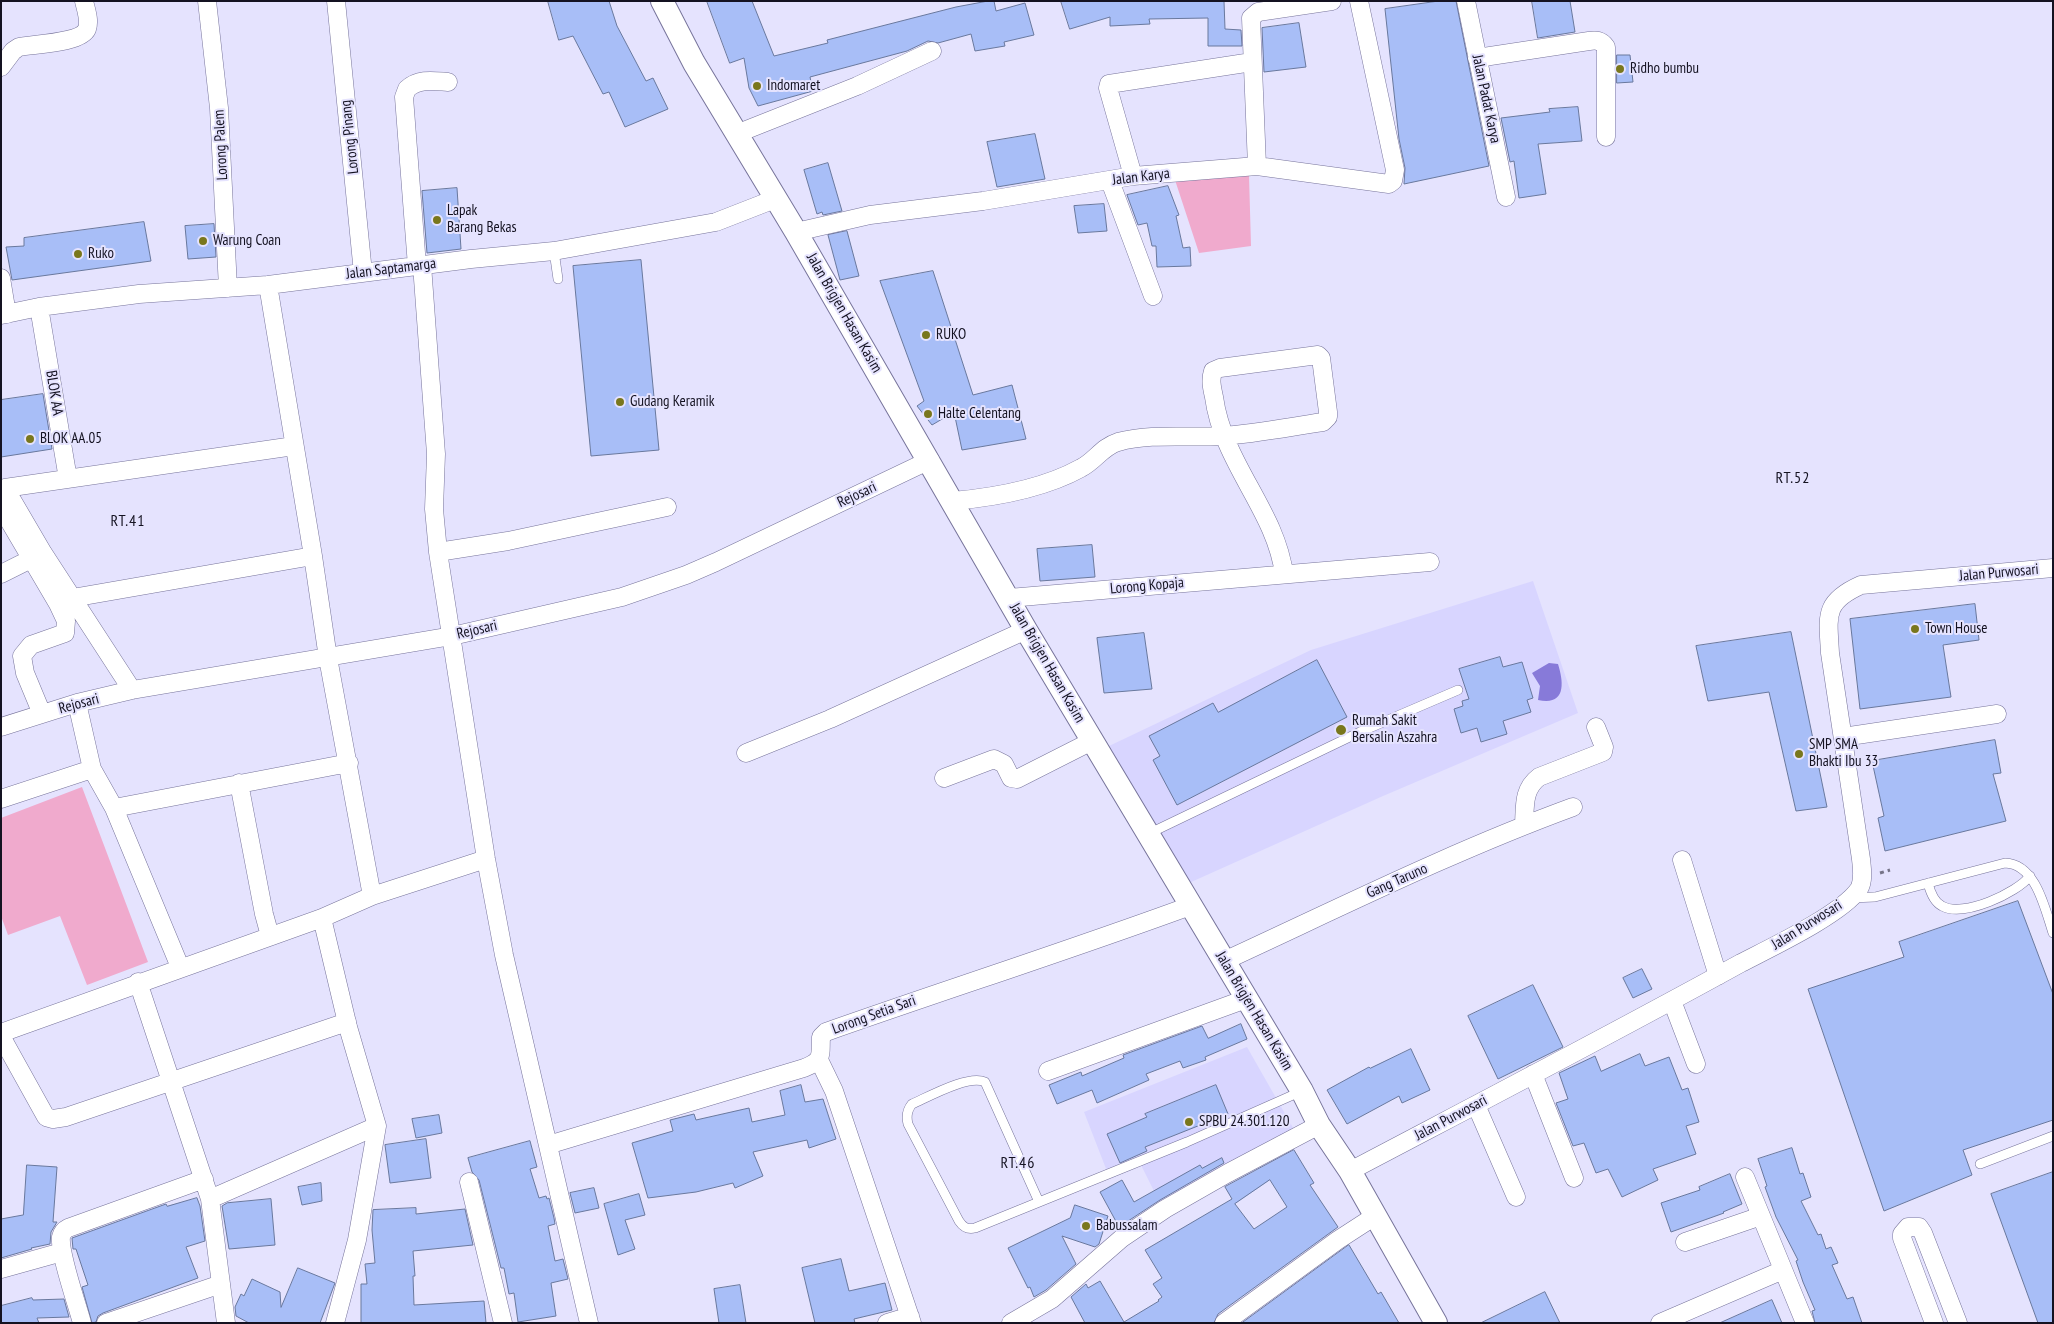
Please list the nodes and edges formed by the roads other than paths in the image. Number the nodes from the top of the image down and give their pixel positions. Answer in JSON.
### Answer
{"nodes":[{"id":1,"x":84,"y":1,"type":"edge"},
{"id":2,"x":207,"y":1,"type":"edge"},
{"id":3,"x":336,"y":1,"type":"edge"},
{"id":4,"x":662,"y":1,"type":"edge"},
{"id":5,"x":1359,"y":1,"type":"edge"},
{"id":6,"x":1466,"y":1,"type":"edge"},
{"id":7,"x":1329,"y":2,"type":"edge"},
{"id":8,"x":932,"y":51,"type":"dead end"},
{"id":9,"x":1477,"y":58,"type":"junction"},
{"id":10,"x":1252,"y":62,"type":"junction"},
{"id":11,"x":1,"y":67,"type":"edge"},
{"id":12,"x":448,"y":82,"type":"dead end"},
{"id":13,"x":736,"y":134,"type":"junction"},
{"id":14,"x":1606,"y":137,"type":"dead end"},
{"id":15,"x":1257,"y":166,"type":"junction"},
{"id":16,"x":1133,"y":176,"type":"junction"},
{"id":17,"x":1110,"y":181,"type":"junction"},
{"id":18,"x":1506,"y":197,"type":"dead end"},
{"id":19,"x":775,"y":199,"type":"junction"},
{"id":20,"x":796,"y":232,"type":"junction"},
{"id":21,"x":554,"y":251,"type":"junction"},
{"id":22,"x":420,"y":265,"type":"junction"},
{"id":23,"x":363,"y":272,"type":"junction"},
{"id":24,"x":1,"y":278,"type":"edge"},
{"id":25,"x":558,"y":279,"type":"dead end"},
{"id":26,"x":268,"y":285,"type":"junction"},
{"id":27,"x":228,"y":288,"type":"junction"},
{"id":28,"x":1153,"y":296,"type":"dead end"},
{"id":29,"x":39,"y":307,"type":"junction"},
{"id":30,"x":4,"y":314,"type":"edge"},
{"id":31,"x":1223,"y":436,"type":"junction"},
{"id":32,"x":294,"y":446,"type":"junction"},
{"id":33,"x":930,"y":460,"type":"junction"},
{"id":34,"x":68,"y":479,"type":"junction"},
{"id":35,"x":953,"y":501,"type":"junction"},
{"id":36,"x":1,"y":507,"type":"edge"},
{"id":37,"x":668,"y":507,"type":"dead end"},
{"id":38,"x":438,"y":552,"type":"junction"},
{"id":39,"x":313,"y":556,"type":"junction"},
{"id":40,"x":31,"y":559,"type":"junction"},
{"id":41,"x":1430,"y":562,"type":"dead end"},
{"id":42,"x":2053,"y":568,"type":"edge"},
{"id":43,"x":1,"y":574,"type":"edge"},
{"id":44,"x":1284,"y":574,"type":"junction"},
{"id":45,"x":72,"y":598,"type":"junction"},
{"id":46,"x":1009,"y":598,"type":"junction"},
{"id":47,"x":1026,"y":630,"type":"junction"},
{"id":48,"x":452,"y":636,"type":"junction"},
{"id":49,"x":328,"y":658,"type":"junction"},
{"id":50,"x":132,"y":690,"type":"junction"},
{"id":51,"x":1458,"y":690,"type":"dead end"},
{"id":52,"x":77,"y":703,"type":"junction"},
{"id":53,"x":42,"y":714,"type":"junction"},
{"id":54,"x":1997,"y":714,"type":"dead end"},
{"id":55,"x":1,"y":727,"type":"edge"},
{"id":56,"x":1596,"y":727,"type":"dead end"},
{"id":57,"x":1843,"y":737,"type":"junction"},
{"id":58,"x":1092,"y":741,"type":"junction"},
{"id":59,"x":746,"y":753,"type":"dead end"},
{"id":60,"x":349,"y":763,"type":"junction"},
{"id":61,"x":92,"y":769,"type":"junction"},
{"id":62,"x":944,"y":778,"type":"dead end"},
{"id":63,"x":239,"y":783,"type":"junction"},
{"id":64,"x":1,"y":799,"type":"edge"},
{"id":65,"x":1573,"y":807,"type":"dead end"},
{"id":66,"x":114,"y":808,"type":"junction"},
{"id":67,"x":1524,"y":825,"type":"junction"},
{"id":68,"x":1148,"y":834,"type":"junction"},
{"id":69,"x":486,"y":859,"type":"junction"},
{"id":70,"x":1682,"y":860,"type":"dead end"},
{"id":71,"x":2030,"y":876,"type":"junction"},
{"id":72,"x":1928,"y":883,"type":"junction"},
{"id":73,"x":372,"y":896,"type":"junction"},
{"id":74,"x":1848,"y":899,"type":"junction"},
{"id":75,"x":1190,"y":906,"type":"junction"},
{"id":76,"x":322,"y":918,"type":"junction"},
{"id":77,"x":2053,"y":933,"type":"edge"},
{"id":78,"x":270,"y":936,"type":"junction"},
{"id":79,"x":1224,"y":962,"type":"junction"},
{"id":80,"x":180,"y":967,"type":"junction"},
{"id":81,"x":1718,"y":976,"type":"junction"},
{"id":82,"x":138,"y":982,"type":"junction"},
{"id":83,"x":1246,"y":999,"type":"junction"},
{"id":84,"x":1672,"y":1001,"type":"junction"},
{"id":85,"x":347,"y":1022,"type":"junction"},
{"id":86,"x":1,"y":1034,"type":"edge"},
{"id":87,"x":819,"y":1060,"type":"junction"},
{"id":88,"x":1696,"y":1064,"type":"dead end"},
{"id":89,"x":1048,"y":1071,"type":"dead end"},
{"id":90,"x":1533,"y":1074,"type":"junction"},
{"id":91,"x":172,"y":1082,"type":"junction"},
{"id":92,"x":1302,"y":1091,"type":"junction"},
{"id":93,"x":1476,"y":1104,"type":"junction"},
{"id":94,"x":1319,"y":1125,"type":"junction"},
{"id":95,"x":377,"y":1126,"type":"junction"},
{"id":96,"x":2053,"y":1136,"type":"edge"},
{"id":97,"x":548,"y":1145,"type":"junction"},
{"id":98,"x":1980,"y":1164,"type":"dead end"},
{"id":99,"x":1350,"y":1171,"type":"junction"},
{"id":100,"x":1745,"y":1177,"type":"dead end"},
{"id":101,"x":1574,"y":1178,"type":"dead end"},
{"id":102,"x":204,"y":1179,"type":"junction"},
{"id":103,"x":468,"y":1182,"type":"dead end"},
{"id":104,"x":1516,"y":1197,"type":"dead end"},
{"id":105,"x":210,"y":1198,"type":"junction"},
{"id":106,"x":1039,"y":1202,"type":"junction"},
{"id":107,"x":1758,"y":1210,"type":"junction"},
{"id":108,"x":1376,"y":1216,"type":"junction"},
{"id":109,"x":1685,"y":1242,"type":"dead end"},
{"id":110,"x":62,"y":1252,"type":"junction"},
{"id":111,"x":1,"y":1269,"type":"edge"},
{"id":112,"x":1783,"y":1270,"type":"junction"},
{"id":113,"x":221,"y":1284,"type":"junction"},
{"id":114,"x":911,"y":1319,"type":"edge"},
{"id":115,"x":82,"y":1323,"type":"edge"},
{"id":116,"x":106,"y":1323,"type":"edge"},
{"id":117,"x":226,"y":1323,"type":"edge"},
{"id":118,"x":335,"y":1323,"type":"edge"},
{"id":119,"x":503,"y":1323,"type":"edge"},
{"id":120,"x":589,"y":1323,"type":"edge"},
{"id":121,"x":887,"y":1323,"type":"edge"},
{"id":122,"x":1011,"y":1323,"type":"edge"},
{"id":123,"x":1224,"y":1323,"type":"edge"},
{"id":124,"x":1436,"y":1323,"type":"edge"},
{"id":125,"x":1660,"y":1323,"type":"edge"},
{"id":126,"x":1805,"y":1323,"type":"edge"},
{"id":127,"x":1934,"y":1323,"type":"edge"},
{"id":128,"x":1958,"y":1323,"type":"edge"}],
"edges":[{"from":1,"to":11,"type":"street"},
{"from":2,"to":27,"type":"street","name":"Lorong Palem"},
{"from":3,"to":23,"type":"street","name":"Lorong Pinang"},
{"from":4,"to":13,"type":"street","name":"Jalan Brigjen Hasan Kasim"},
{"from":5,"to":15,"type":"street","name":"Jalan Karya"},
{"from":6,"to":9,"type":"street","name":"Jalan Padat Karya"},
{"from":7,"to":10,"type":"street"},
{"from":8,"to":13,"type":"street"},
{"from":9,"to":14,"type":"street"},
{"from":9,"to":18,"type":"street","name":"Jalan Padat Karya"},
{"from":10,"to":15,"type":"street"},
{"from":10,"to":16,"type":"street"},
{"from":12,"to":22,"type":"street"},
{"from":13,"to":19,"type":"street","name":"Jalan Brigjen Hasan Kasim"},
{"from":15,"to":16,"type":"street","name":"Jalan Karya"},
{"from":16,"to":17,"type":"street","name":"Jalan Karya"},
{"from":17,"to":20,"type":"street","name":"Jalan Karya"},
{"from":17,"to":28,"type":"street"},
{"from":19,"to":20,"type":"street","name":"Jalan Brigjen Hasan Kasim"},
{"from":19,"to":21,"type":"street","name":"Jalan Saptamarga"},
{"from":20,"to":33,"type":"street","name":"Jalan Brigjen Hasan Kasim"},
{"from":21,"to":22,"type":"street","name":"Jalan Saptamarga"},
{"from":21,"to":25,"type":"lane"},
{"from":22,"to":23,"type":"street","name":"Jalan Saptamarga"},
{"from":22,"to":38,"type":"street"},
{"from":23,"to":26,"type":"street","name":"Jalan Saptamarga"},
{"from":24,"to":30,"type":"street"},
{"from":26,"to":27,"type":"street","name":"Jalan Saptamarga"},
{"from":26,"to":32,"type":"street"},
{"from":27,"to":29,"type":"street","name":"Jalan Saptamarga"},
{"from":29,"to":30,"type":"street","name":"Jalan Saptamarga"},
{"from":29,"to":34,"type":"street","name":"BLOK AA"},
{"from":31,"to":31,"type":"street"},
{"from":31,"to":35,"type":"street"},
{"from":31,"to":44,"type":"street"},
{"from":32,"to":34,"type":"street"},
{"from":32,"to":39,"type":"street"},
{"from":33,"to":35,"type":"street","name":"Jalan Brigjen Hasan Kasim"},
{"from":33,"to":48,"type":"street","name":"Rejosari"},
{"from":34,"to":45,"type":"street"},
{"from":35,"to":46,"type":"street","name":"Jalan Brigjen Hasan Kasim"},
{"from":36,"to":40,"type":"street"},
{"from":37,"to":38,"type":"street"},
{"from":38,"to":48,"type":"street"},
{"from":39,"to":45,"type":"street"},
{"from":39,"to":49,"type":"street"},
{"from":40,"to":43,"type":"street"},
{"from":40,"to":53,"type":"street"},
{"from":41,"to":44,"type":"street","name":"Lorong Kopaja"},
{"from":42,"to":57,"type":"street","name":"Jalan Purwosari"},
{"from":44,"to":46,"type":"street","name":"Lorong Kopaja"},
{"from":45,"to":50,"type":"street"},
{"from":46,"to":47,"type":"street","name":"Jalan Brigjen Hasan Kasim"},
{"from":47,"to":58,"type":"street","name":"Jalan Brigjen Hasan Kasim"},
{"from":47,"to":59,"type":"street"},
{"from":48,"to":49,"type":"street","name":"Rejosari"},
{"from":48,"to":69,"type":"street"},
{"from":49,"to":50,"type":"street","name":"Rejosari"},
{"from":49,"to":60,"type":"street"},
{"from":50,"to":52,"type":"street","name":"Rejosari"},
{"from":51,"to":68,"type":"lane"},
{"from":52,"to":53,"type":"street","name":"Rejosari"},
{"from":52,"to":61,"type":"street"},
{"from":53,"to":55,"type":"street","name":"Rejosari"},
{"from":54,"to":57,"type":"street"},
{"from":56,"to":67,"type":"street"},
{"from":57,"to":74,"type":"street","name":"Jalan Purwosari"},
{"from":58,"to":62,"type":"street"},
{"from":58,"to":68,"type":"street","name":"Jalan Brigjen Hasan Kasim"},
{"from":60,"to":63,"type":"street"},
{"from":60,"to":73,"type":"street"},
{"from":61,"to":64,"type":"street"},
{"from":61,"to":66,"type":"street"},
{"from":63,"to":66,"type":"street"},
{"from":63,"to":78,"type":"street"},
{"from":65,"to":67,"type":"street","name":"Gang Taruno"},
{"from":66,"to":80,"type":"street"},
{"from":67,"to":79,"type":"street","name":"Gang Taruno"},
{"from":68,"to":75,"type":"street","name":"Jalan Brigjen Hasan Kasim"},
{"from":69,"to":73,"type":"street"},
{"from":69,"to":97,"type":"street"},
{"from":70,"to":81,"type":"street"},
{"from":71,"to":72,"type":"lane"},
{"from":71,"to":72,"type":"lane"},
{"from":71,"to":77,"type":"lane"},
{"from":72,"to":74,"type":"lane"},
{"from":73,"to":76,"type":"street"},
{"from":74,"to":81,"type":"street","name":"Jalan Purwosari"},
{"from":75,"to":79,"type":"street","name":"Jalan Brigjen Hasan Kasim"},
{"from":75,"to":87,"type":"street","name":"Lorong Setia Sari"},
{"from":76,"to":78,"type":"street"},
{"from":76,"to":85,"type":"street"},
{"from":78,"to":80,"type":"street"},
{"from":79,"to":83,"type":"street","name":"Jalan Brigjen Hasan Kasim"},
{"from":80,"to":82,"type":"street"},
{"from":81,"to":84,"type":"street","name":"Jalan Purwosari"},
{"from":82,"to":86,"type":"street"},
{"from":82,"to":91,"type":"street"},
{"from":83,"to":89,"type":"street"},
{"from":83,"to":92,"type":"street","name":"Jalan Brigjen Hasan Kasim"},
{"from":84,"to":88,"type":"street"},
{"from":84,"to":90,"type":"street","name":"Jalan Purwosari"},
{"from":85,"to":91,"type":"street"},
{"from":85,"to":95,"type":"street"},
{"from":86,"to":91,"type":"street"},
{"from":87,"to":97,"type":"street"},
{"from":87,"to":114,"type":"street"},
{"from":90,"to":93,"type":"street","name":"Jalan Purwosari"},
{"from":90,"to":101,"type":"street"},
{"from":91,"to":102,"type":"street"},
{"from":92,"to":94,"type":"street","name":"Jalan Brigjen Hasan Kasim"},
{"from":92,"to":106,"type":"lane"},
{"from":93,"to":99,"type":"street","name":"Jalan Purwosari"},
{"from":93,"to":104,"type":"street"},
{"from":94,"to":99,"type":"street","name":"Jalan Brigjen Hasan Kasim"},
{"from":94,"to":122,"type":"street"},
{"from":95,"to":105,"type":"street"},
{"from":95,"to":118,"type":"street"},
{"from":96,"to":98,"type":"lane"},
{"from":97,"to":120,"type":"street"},
{"from":99,"to":108,"type":"street","name":"Jalan Brigjen Hasan Kasim"},
{"from":100,"to":107,"type":"street"},
{"from":102,"to":105,"type":"street"},
{"from":102,"to":110,"type":"street"},
{"from":103,"to":119,"type":"street"},
{"from":105,"to":113,"type":"street"},
{"from":106,"to":106,"type":"lane"},
{"from":107,"to":109,"type":"street"},
{"from":107,"to":112,"type":"street"},
{"from":108,"to":123,"type":"street"},
{"from":108,"to":124,"type":"street","name":"Jalan Brigjen Hasan Kasim"},
{"from":110,"to":111,"type":"street"},
{"from":110,"to":115,"type":"street"},
{"from":112,"to":125,"type":"street"},
{"from":112,"to":126,"type":"street"},
{"from":113,"to":116,"type":"street"},
{"from":113,"to":117,"type":"street"},
{"from":114,"to":121,"type":"street"},
{"from":127,"to":128,"type":"street"}]}
